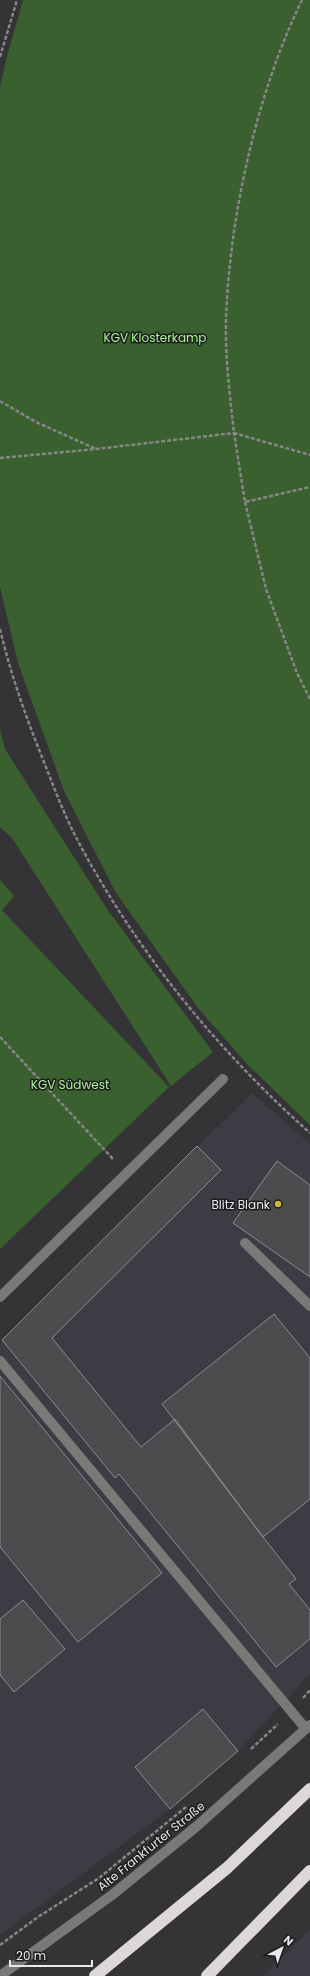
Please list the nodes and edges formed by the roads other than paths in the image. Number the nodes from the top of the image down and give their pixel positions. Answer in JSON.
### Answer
{"nodes":[{"id":1,"x":223,"y":1079,"type":"dead end"},
{"id":2,"x":245,"y":1243,"type":"dead end"},
{"id":3,"x":0,"y":1297,"type":"edge"},
{"id":4,"x":310,"y":1306,"type":"edge"},
{"id":5,"x":0,"y":1360,"type":"edge"},
{"id":6,"x":308,"y":1727,"type":"edge"},
{"id":7,"x":310,"y":1789,"type":"edge"},
{"id":8,"x":310,"y":1871,"type":"edge"},
{"id":9,"x":0,"y":1976,"type":"edge"},
{"id":10,"x":95,"y":1976,"type":"edge"},
{"id":11,"x":207,"y":1976,"type":"edge"}],
"edges":[{"from":1,"to":3,"type":"street"},
{"from":2,"to":4,"type":"street"},
{"from":5,"to":6,"type":"street"},
{"from":6,"to":9,"type":"street","name":"Alte Frankfurter Straße"},
{"from":7,"to":10,"type":"highway"},
{"from":8,"to":11,"type":"highway"}]}
